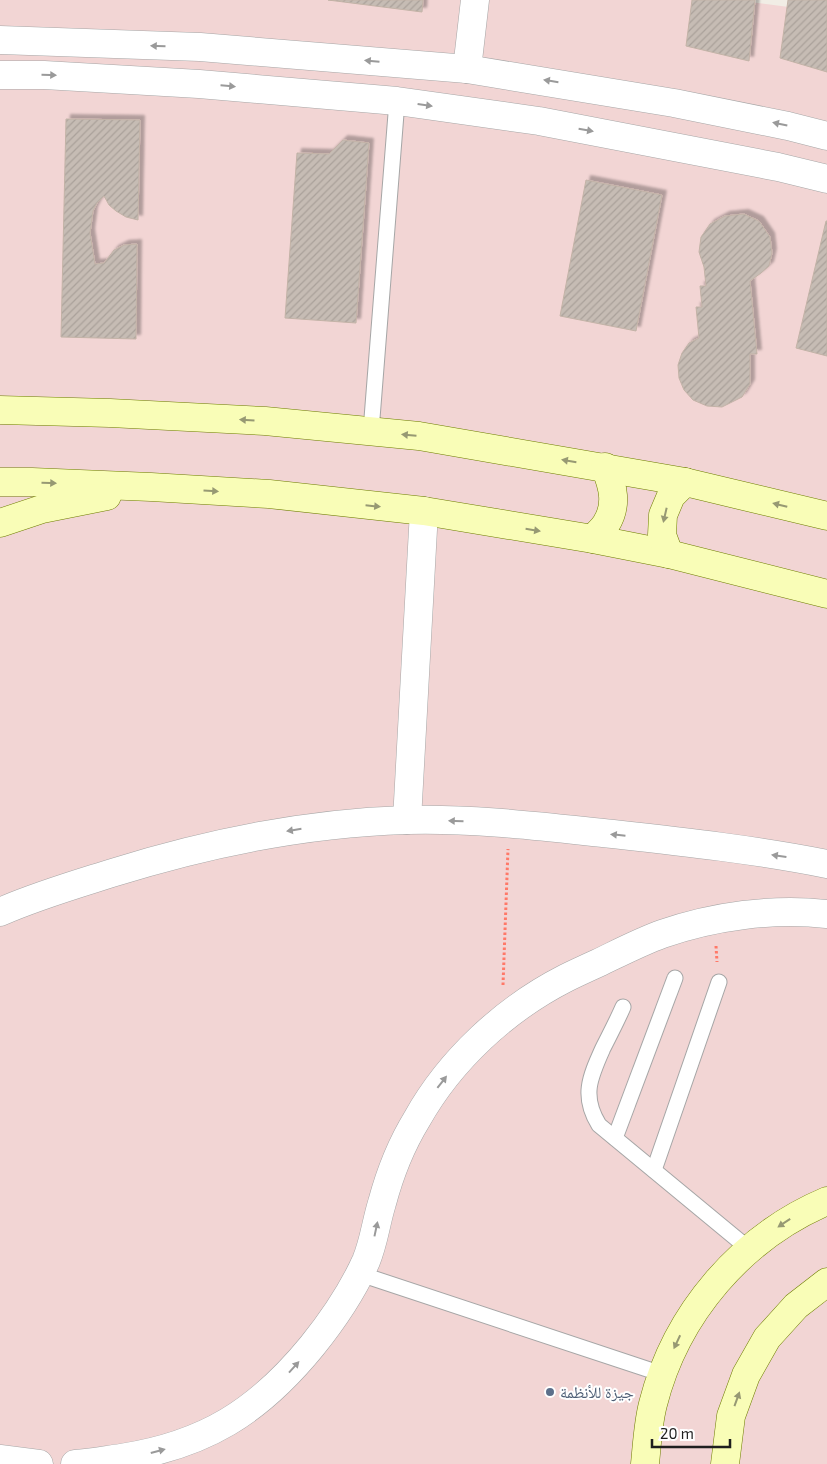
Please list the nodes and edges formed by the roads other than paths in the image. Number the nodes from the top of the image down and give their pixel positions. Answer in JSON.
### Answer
{"nodes":[{"id":1,"x":475,"y":0,"type":"edge"},
{"id":2,"x":0,"y":40,"type":"edge"},
{"id":3,"x":200,"y":47,"type":"junction"},
{"id":4,"x":467,"y":69,"type":"junction"},
{"id":5,"x":0,"y":75,"type":"edge"},
{"id":6,"x":199,"y":84,"type":"junction"},
{"id":7,"x":397,"y":101,"type":"junction"},
{"id":8,"x":827,"y":136,"type":"edge"},
{"id":9,"x":827,"y":179,"type":"edge"},
{"id":10,"x":0,"y":410,"type":"edge"},
{"id":11,"x":371,"y":431,"type":"junction"},
{"id":12,"x":606,"y":467,"type":"junction"},
{"id":13,"x":0,"y":482,"type":"edge"},
{"id":14,"x":685,"y":482,"type":"junction"},
{"id":15,"x":151,"y":487,"type":"junction"},
{"id":16,"x":424,"y":511,"type":"junction"},
{"id":17,"x":827,"y":516,"type":"edge"},
{"id":18,"x":0,"y":522,"type":"edge"},
{"id":19,"x":593,"y":539,"type":"junction"},
{"id":20,"x":669,"y":554,"type":"junction"},
{"id":21,"x":827,"y":594,"type":"edge"},
{"id":22,"x":407,"y":820,"type":"junction"},
{"id":23,"x":827,"y":864,"type":"edge"},
{"id":24,"x":0,"y":912,"type":"edge"},
{"id":25,"x":827,"y":914,"type":"edge"},
{"id":26,"x":675,"y":978,"type":"dead end"},
{"id":27,"x":719,"y":982,"type":"road end"},
{"id":28,"x":623,"y":1006,"type":"dead end"},
{"id":29,"x":615,"y":1138,"type":"junction"},
{"id":30,"x":654,"y":1170,"type":"junction"},
{"id":31,"x":827,"y":1200,"type":"edge"},
{"id":32,"x":749,"y":1249,"type":"junction"},
{"id":33,"x":360,"y":1274,"type":"junction"},
{"id":34,"x":827,"y":1282,"type":"edge"},
{"id":35,"x":662,"y":1374,"type":"junction"},
{"id":36,"x":0,"y":1459,"type":"edge"},
{"id":37,"x":28,"y":1464,"type":"edge"},
{"id":38,"x":39,"y":1464,"type":"edge"},
{"id":39,"x":76,"y":1464,"type":"edge"},
{"id":40,"x":645,"y":1464,"type":"edge"},
{"id":41,"x":724,"y":1464,"type":"edge"}],
"edges":[{"from":1,"to":4,"type":"street"},
{"from":3,"to":2,"type":"street","one_way":true},
{"from":4,"to":3,"type":"street","one_way":true},
{"from":3,"to":6,"type":"street"},
{"from":8,"to":4,"type":"street","one_way":true},
{"from":5,"to":6,"type":"street","one_way":true},
{"from":6,"to":7,"type":"street","one_way":true},
{"from":7,"to":9,"type":"street","one_way":true},
{"from":7,"to":11,"type":"lane"},
{"from":11,"to":10,"type":"street","one_way":true},
{"from":12,"to":11,"type":"street","one_way":true},
{"from":12,"to":14,"type":"street"},
{"from":12,"to":19,"type":"street"},
{"from":13,"to":15,"type":"street","one_way":true},
{"from":17,"to":14,"type":"street","one_way":true},
{"from":14,"to":20,"type":"street","one_way":true},
{"from":15,"to":16,"type":"street","one_way":true},
{"from":15,"to":18,"type":"street"},
{"from":16,"to":19,"type":"street","one_way":true},
{"from":16,"to":22,"type":"street"},
{"from":19,"to":20,"type":"street"},
{"from":20,"to":21,"type":"street"},
{"from":23,"to":22,"type":"street","one_way":true},
{"from":22,"to":24,"type":"street","one_way":true},
{"from":33,"to":25,"type":"street","one_way":true},
{"from":26,"to":29,"type":"lane"},
{"from":27,"to":30,"type":"lane"},
{"from":28,"to":29,"type":"lane"},
{"from":29,"to":30,"type":"lane"},
{"from":30,"to":32,"type":"lane"},
{"from":31,"to":32,"type":"street","one_way":true},
{"from":32,"to":35,"type":"street","one_way":true},
{"from":33,"to":35,"type":"lane"},
{"from":39,"to":33,"type":"street","one_way":true},
{"from":41,"to":34,"type":"street","one_way":true},
{"from":35,"to":40,"type":"street"},
{"from":36,"to":37,"type":"street"},
{"from":37,"to":38,"type":"street"}]}
